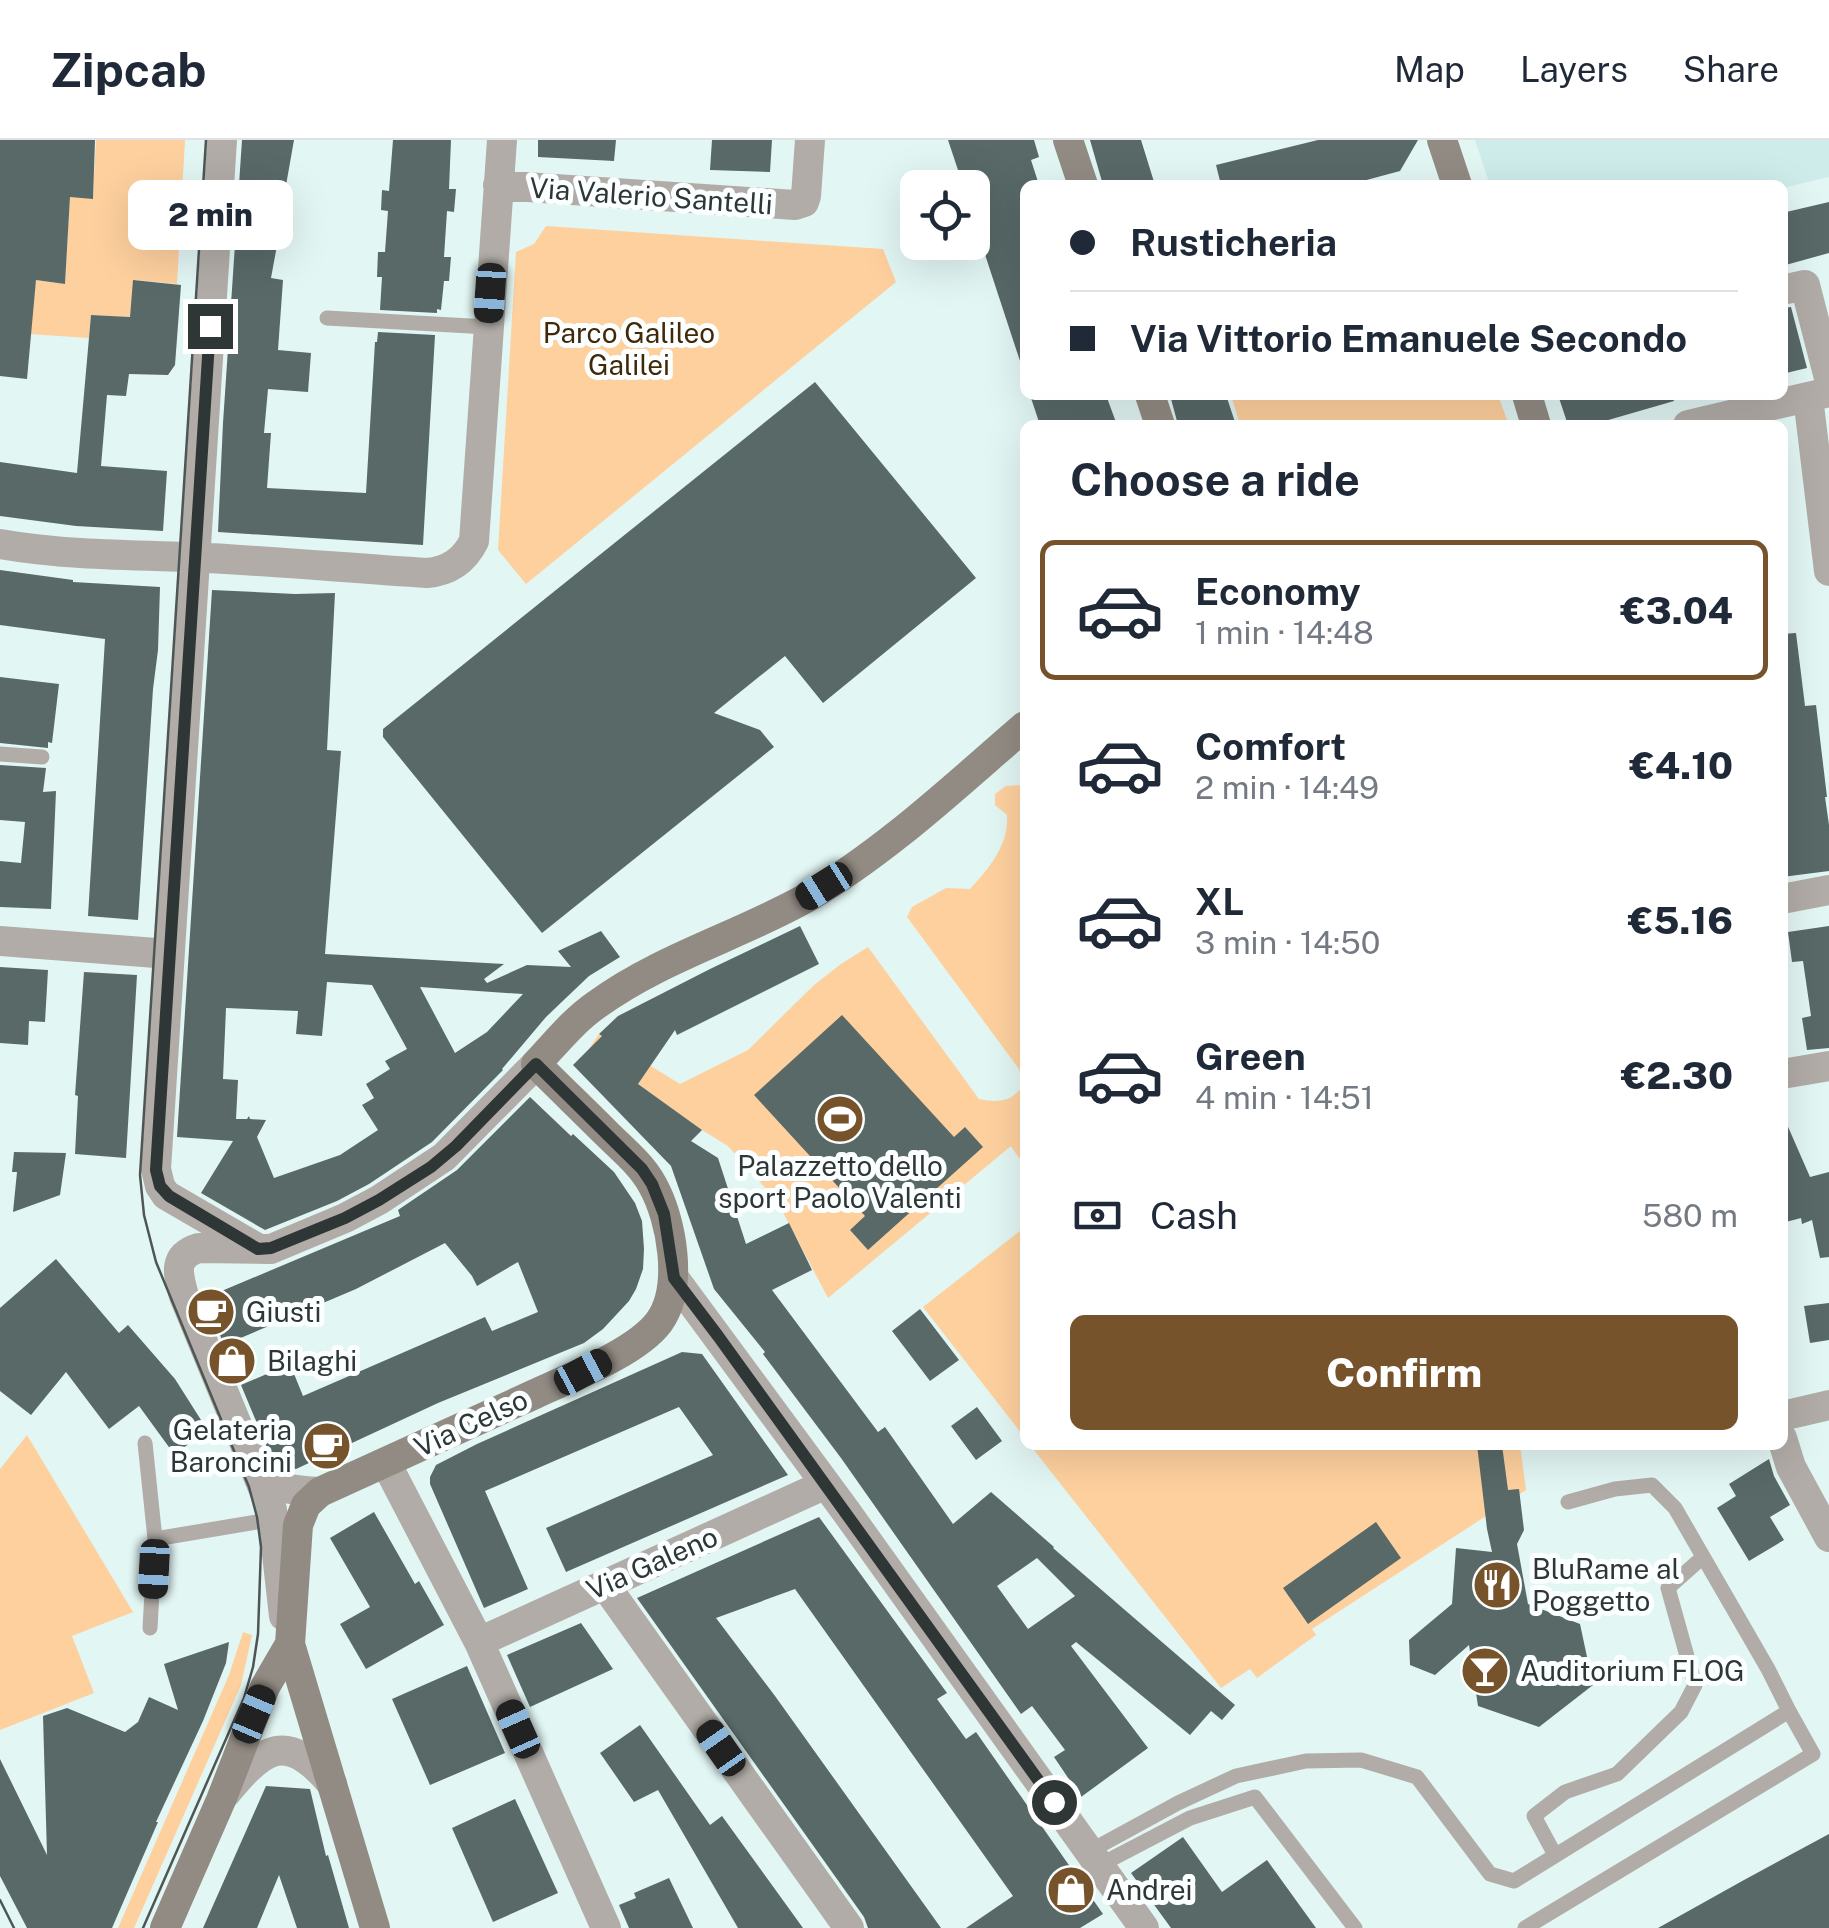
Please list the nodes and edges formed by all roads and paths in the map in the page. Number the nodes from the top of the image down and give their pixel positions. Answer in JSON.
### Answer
{"nodes":[{"id":1,"x":222,"y":140,"type":"edge"},
{"id":2,"x":502,"y":140,"type":"edge"},
{"id":3,"x":810,"y":140,"type":"edge"},
{"id":4,"x":1068,"y":140,"type":"edge"},
{"id":5,"x":1442,"y":140,"type":"edge"},
{"id":6,"x":1081,"y":180,"type":"edge"},
{"id":7,"x":1454,"y":180,"type":"edge"},
{"id":8,"x":498,"y":186,"type":"junction"},
{"id":9,"x":1788,"y":288,"type":"edge"},
{"id":10,"x":328,"y":318,"type":"dead end"},
{"id":11,"x":488,"y":326,"type":"junction"},
{"id":12,"x":1822,"y":389,"type":"edge"},
{"id":13,"x":1788,"y":398,"type":"edge"},
{"id":14,"x":1781,"y":400,"type":"edge"},
{"id":15,"x":1707,"y":420,"type":"edge"},
{"id":16,"x":0,"y":544,"type":"edge"},
{"id":17,"x":195,"y":558,"type":"junction"},
{"id":18,"x":1829,"y":571,"type":"edge"},
{"id":19,"x":1020,"y":730,"type":"edge"},
{"id":20,"x":0,"y":754,"type":"edge"},
{"id":21,"x":42,"y":757,"type":"dead end"},
{"id":22,"x":1829,"y":890,"type":"edge"},
{"id":23,"x":1788,"y":899,"type":"edge"},
{"id":24,"x":0,"y":942,"type":"edge"},
{"id":25,"x":170,"y":954,"type":"junction"},
{"id":26,"x":536,"y":1064,"type":"junction"},
{"id":27,"x":1829,"y":1066,"type":"edge"},
{"id":28,"x":1788,"y":1073,"type":"edge"},
{"id":29,"x":258,"y":1249,"type":"junction"},
{"id":30,"x":674,"y":1278,"type":"junction"},
{"id":31,"x":1829,"y":1405,"type":"edge"},
{"id":32,"x":1788,"y":1415,"type":"edge"},
{"id":33,"x":146,"y":1443,"type":"dead end"},
{"id":34,"x":1785,"y":1450,"type":"edge"},
{"id":35,"x":386,"y":1463,"type":"junction"},
{"id":36,"x":258,"y":1475,"type":"junction"},
{"id":37,"x":826,"y":1484,"type":"junction"},
{"id":38,"x":320,"y":1492,"type":"junction"},
{"id":39,"x":1568,"y":1502,"type":"dead end"},
{"id":40,"x":274,"y":1519,"type":"junction"},
{"id":41,"x":1829,"y":1537,"type":"edge"},
{"id":42,"x":155,"y":1540,"type":"junction"},
{"id":43,"x":1703,"y":1557,"type":"junction"},
{"id":44,"x":596,"y":1589,"type":"junction"},
{"id":45,"x":150,"y":1628,"type":"dead end"},
{"id":46,"x":290,"y":1641,"type":"junction"},
{"id":47,"x":479,"y":1642,"type":"junction"},
{"id":48,"x":1789,"y":1711,"type":"junction"},
{"id":49,"x":332,"y":1784,"type":"junction"},
{"id":50,"x":220,"y":1800,"type":"junction"},
{"id":51,"x":1556,"y":1855,"type":"junction"},
{"id":52,"x":1095,"y":1858,"type":"junction"},
{"id":53,"x":1137,"y":1926,"type":"edge"},
{"id":54,"x":165,"y":1928,"type":"edge"},
{"id":55,"x":376,"y":1928,"type":"edge"},
{"id":56,"x":606,"y":1928,"type":"edge"},
{"id":57,"x":823,"y":1928,"type":"edge"},
{"id":58,"x":849,"y":1928,"type":"edge"},
{"id":59,"x":1355,"y":1928,"type":"edge"},
{"id":60,"x":1526,"y":1928,"type":"edge"}],
"edges":[{"from":1,"to":17,"type":"street"},
{"from":2,"to":8,"type":"street"},
{"from":3,"to":8,"type":"street","name":"Via Valerio Santelli"},
{"from":4,"to":6,"type":"street"},
{"from":5,"to":7,"type":"street"},
{"from":8,"to":11,"type":"street"},
{"from":9,"to":12,"type":"street"},
{"from":10,"to":11,"type":"lane"},
{"from":11,"to":17,"type":"street"},
{"from":12,"to":13,"type":"street"},
{"from":12,"to":18,"type":"street"},
{"from":14,"to":15,"type":"street"},
{"from":16,"to":17,"type":"street"},
{"from":17,"to":25,"type":"street"},
{"from":19,"to":26,"type":"street"},
{"from":20,"to":21,"type":"lane"},
{"from":22,"to":23,"type":"street"},
{"from":24,"to":25,"type":"street"},
{"from":25,"to":29,"type":"street"},
{"from":26,"to":29,"type":"street"},
{"from":26,"to":30,"type":"street","name":"Via Celso"},
{"from":27,"to":28,"type":"street"},
{"from":29,"to":36,"type":"street"},
{"from":30,"to":35,"type":"street","name":"Via Celso"},
{"from":30,"to":37,"type":"street"},
{"from":31,"to":32,"type":"street"},
{"from":33,"to":42,"type":"lane"},
{"from":34,"to":41,"type":"street"},
{"from":35,"to":38,"type":"street","name":"Via Celso"},
{"from":35,"to":47,"type":"street"},
{"from":36,"to":38,"type":"street"},
{"from":36,"to":40,"type":"street"},
{"from":37,"to":44,"type":"street","name":"Via Galeno"},
{"from":37,"to":52,"type":"street"},
{"from":38,"to":46,"type":"street"},
{"from":39,"to":43,"type":"lane"},
{"from":40,"to":42,"type":"lane"},
{"from":40,"to":46,"type":"street"},
{"from":42,"to":45,"type":"lane"},
{"from":43,"to":48,"type":"lane"},
{"from":43,"to":51,"type":"lane"},
{"from":44,"to":47,"type":"street","name":"Via Galeno"},
{"from":44,"to":57,"type":"street"},
{"from":44,"to":58,"type":"street"},
{"from":46,"to":49,"type":"street"},
{"from":46,"to":50,"type":"street"},
{"from":47,"to":56,"type":"street"},
{"from":48,"to":51,"type":"lane"},
{"from":48,"to":60,"type":"lane"},
{"from":49,"to":50,"type":"street"},
{"from":49,"to":55,"type":"street"},
{"from":50,"to":54,"type":"street"},
{"from":51,"to":52,"type":"lane"},
{"from":52,"to":53,"type":"street"},
{"from":52,"to":59,"type":"lane"}]}
